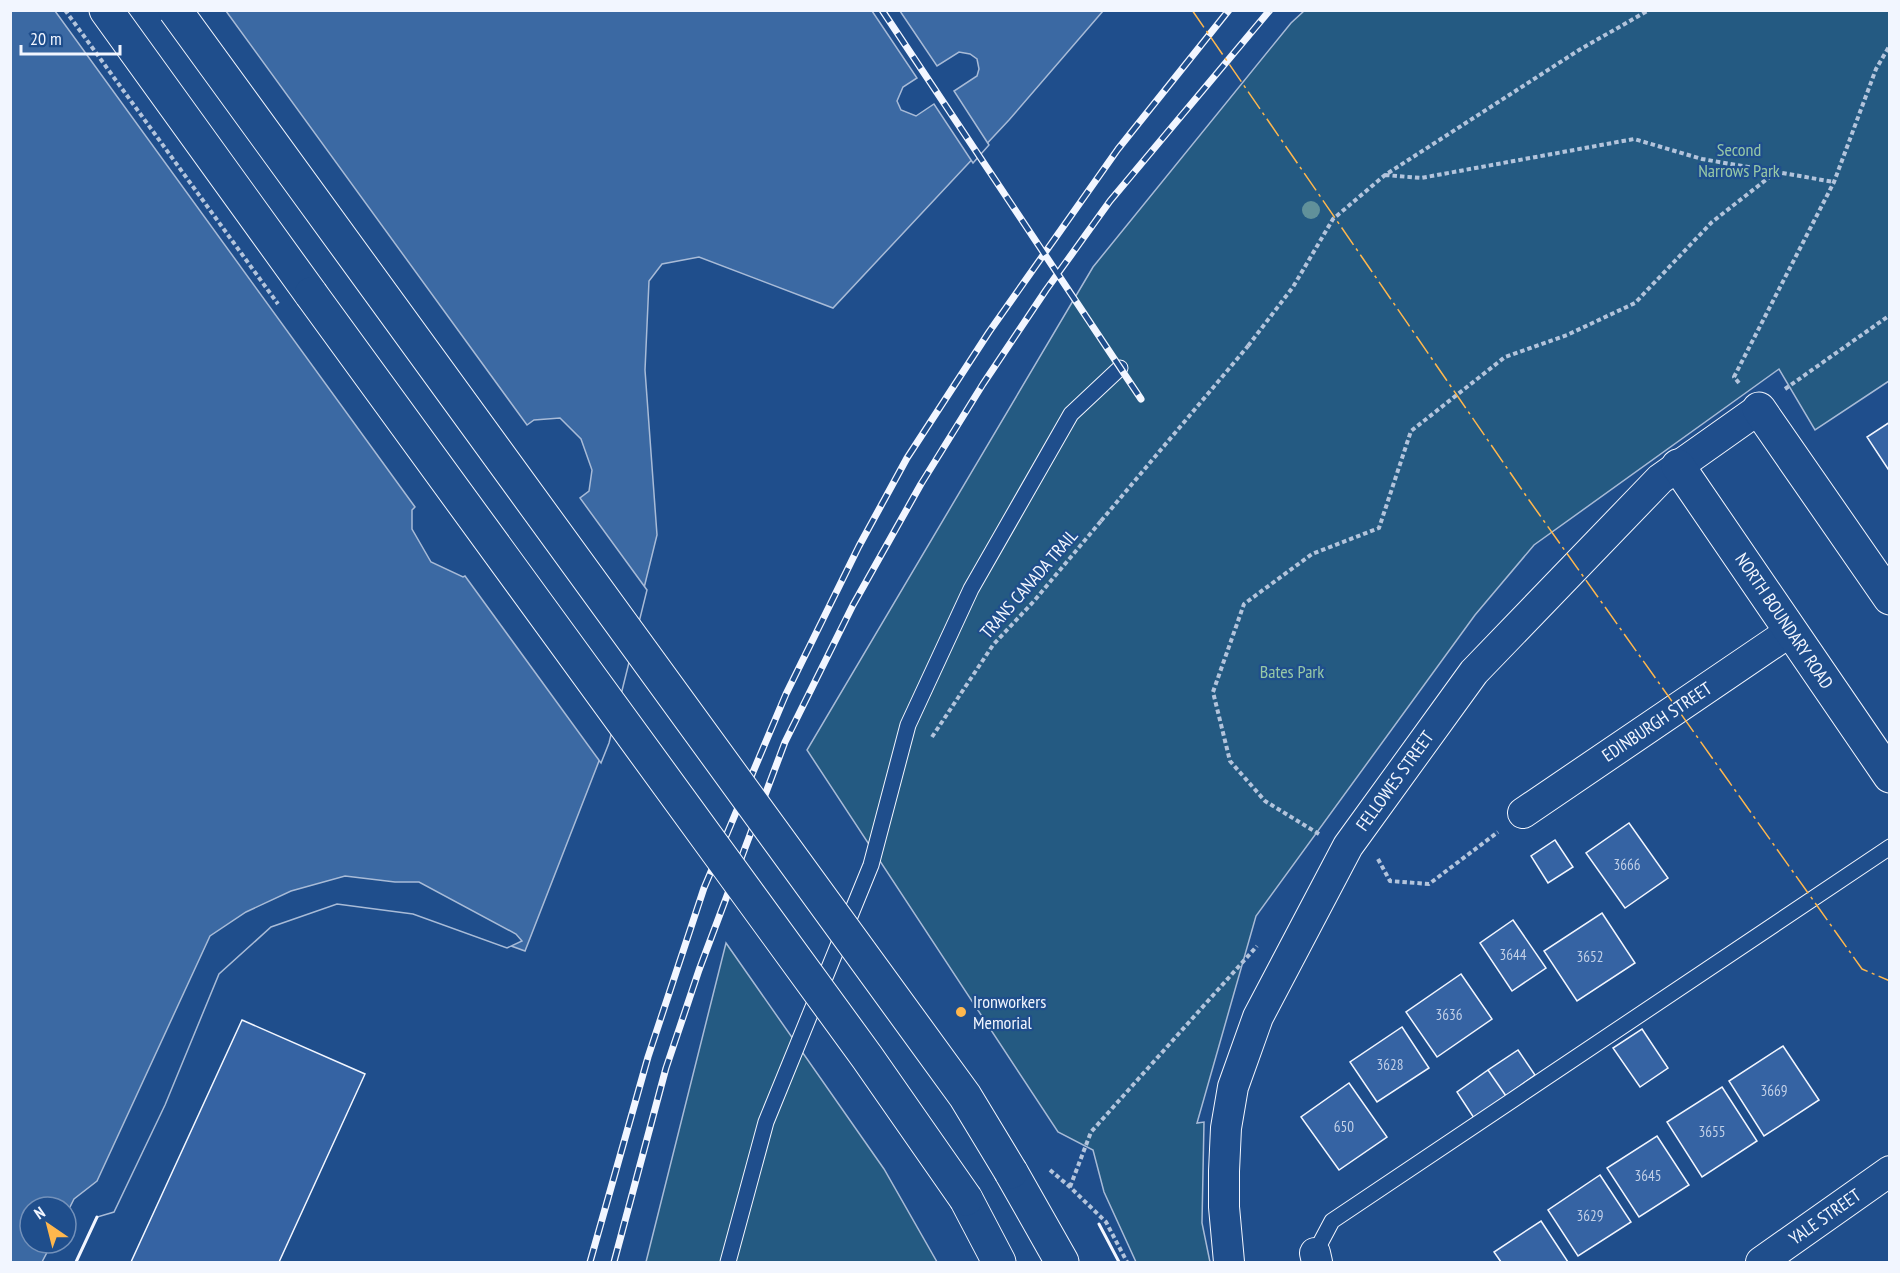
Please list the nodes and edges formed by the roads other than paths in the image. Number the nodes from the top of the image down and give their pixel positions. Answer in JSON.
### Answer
{"nodes":[{"id":1,"x":106,"y":10,"type":"edge"},
{"id":2,"x":175,"y":10,"type":"edge"},
{"id":3,"x":1120,"y":368,"type":"dead end"},
{"id":4,"x":1759,"y":409,"type":"joint"},
{"id":5,"x":1678,"y":466,"type":"junction"},
{"id":6,"x":1890,"y":598,"type":"edge"},
{"id":7,"x":1791,"y":631,"type":"junction"},
{"id":8,"x":1890,"y":776,"type":"edge"},
{"id":9,"x":1523,"y":813,"type":"road end"},
{"id":10,"x":1890,"y":847,"type":"edge"},
{"id":11,"x":1890,"y":1172,"type":"edge"},
{"id":12,"x":1316,"y":1258,"type":"edge"},
{"id":13,"x":728,"y":1263,"type":"edge"},
{"id":14,"x":999,"y":1263,"type":"edge"},
{"id":15,"x":1062,"y":1263,"type":"edge"},
{"id":16,"x":1229,"y":1263,"type":"edge"},
{"id":17,"x":1761,"y":1263,"type":"edge"}],
"edges":[{"from":1,"to":14,"type":"main road","bridge":true},
{"from":2,"to":15,"type":"main road","bridge":true},
{"from":3,"to":13,"type":"lane"},
{"from":4,"to":5,"type":"street","name":"FELLOWES STREET"},
{"from":4,"to":6,"type":"main road"},
{"from":5,"to":7,"type":"main road","name":"NORTH BOUNDARY ROAD"},
{"from":5,"to":16,"type":"street","name":"FELLOWES STREET"},
{"from":7,"to":8,"type":"main road","name":"NORTH BOUNDARY ROAD"},
{"from":7,"to":9,"type":"street","name":"EDINBURGH STREET"},
{"from":10,"to":12,"type":"lane"},
{"from":11,"to":17,"type":"street","name":"YALE STREET"}]}
